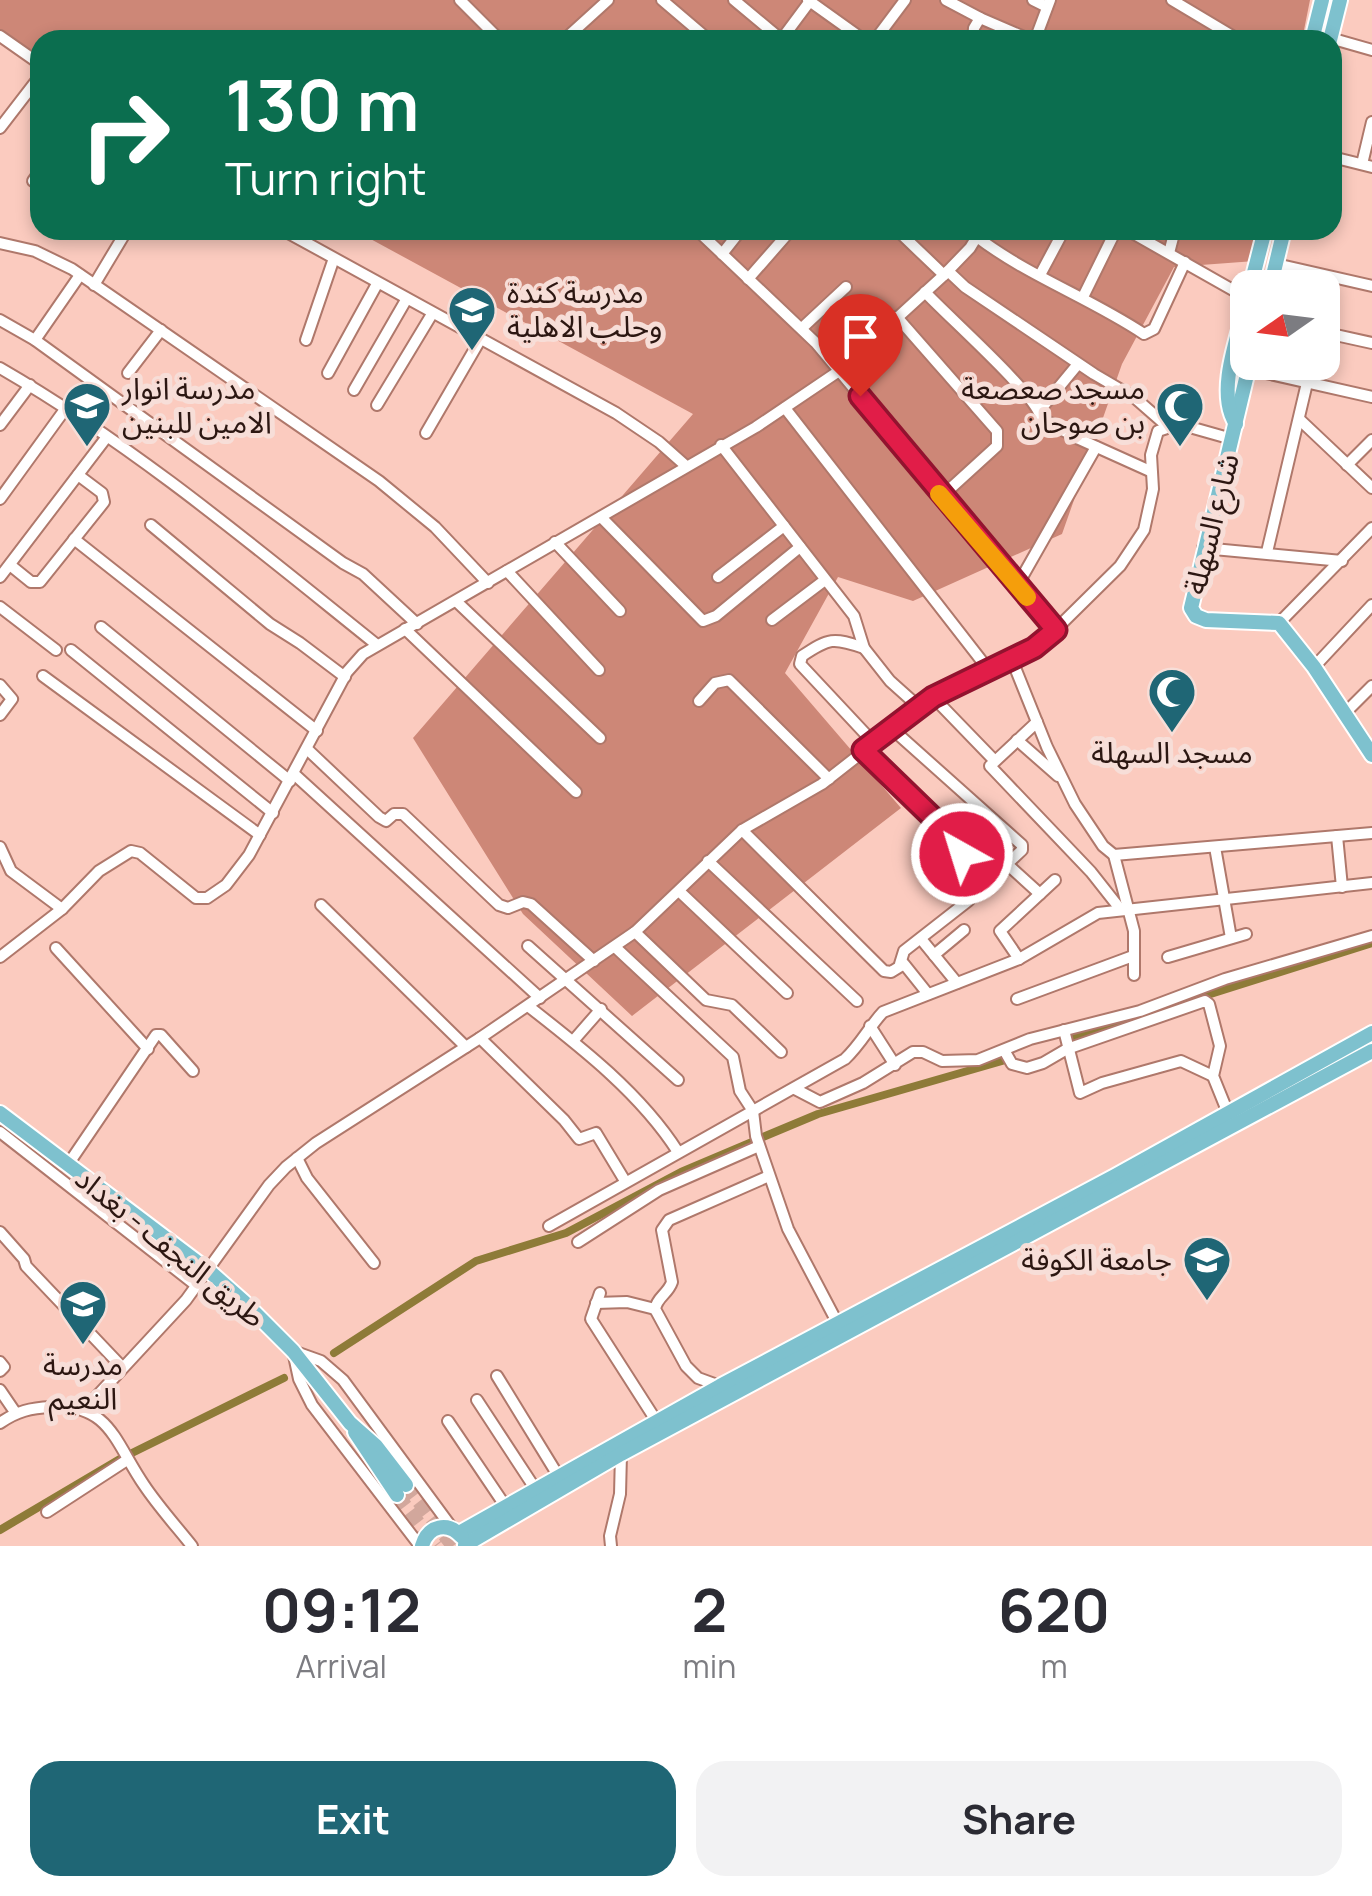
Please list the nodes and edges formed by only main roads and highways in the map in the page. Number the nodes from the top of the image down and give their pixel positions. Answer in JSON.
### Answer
{"nodes":[{"id":1,"x":1322,"y":0,"type":"edge"},
{"id":2,"x":1340,"y":0,"type":"edge"},
{"id":3,"x":1314,"y":30,"type":"edge"},
{"id":4,"x":1332,"y":30,"type":"edge"},
{"id":5,"x":1262,"y":240,"type":"edge"},
{"id":6,"x":1282,"y":240,"type":"edge"},
{"id":7,"x":1254,"y":270,"type":"edge"},
{"id":8,"x":1274,"y":270,"type":"edge"},
{"id":9,"x":1230,"y":373,"type":"edge"},
{"id":10,"x":1246,"y":380,"type":"edge"},
{"id":11,"x":1234,"y":431,"type":"junction"},
{"id":12,"x":1372,"y":755,"type":"edge"},
{"id":13,"x":1372,"y":1033,"type":"edge"},
{"id":14,"x":1372,"y":1050,"type":"edge"},
{"id":15,"x":0,"y":1113,"type":"edge"},
{"id":16,"x":401,"y":1490,"type":"tunnel mouth"},
{"id":17,"x":460,"y":1538,"type":"edge"},
{"id":18,"x":421,"y":1546,"type":"edge"}],
"edges":[{"from":1,"to":3,"type":"main road"},
{"from":2,"to":4,"type":"main road"},
{"from":5,"to":7,"type":"main road"},
{"from":6,"to":8,"type":"main road"},
{"from":9,"to":11,"type":"main road","name":"شارع السهلة"},
{"from":10,"to":11,"type":"main road","name":"شارع السهلة"},
{"from":11,"to":12,"type":"main road","name":"شارع السهلة"},
{"from":13,"to":17,"type":"main road"},
{"from":14,"to":17,"type":"main road"},
{"from":15,"to":16,"type":"main road","name":"طريق النجف - بغداد"},
{"from":17,"to":18,"type":"main road"}]}
